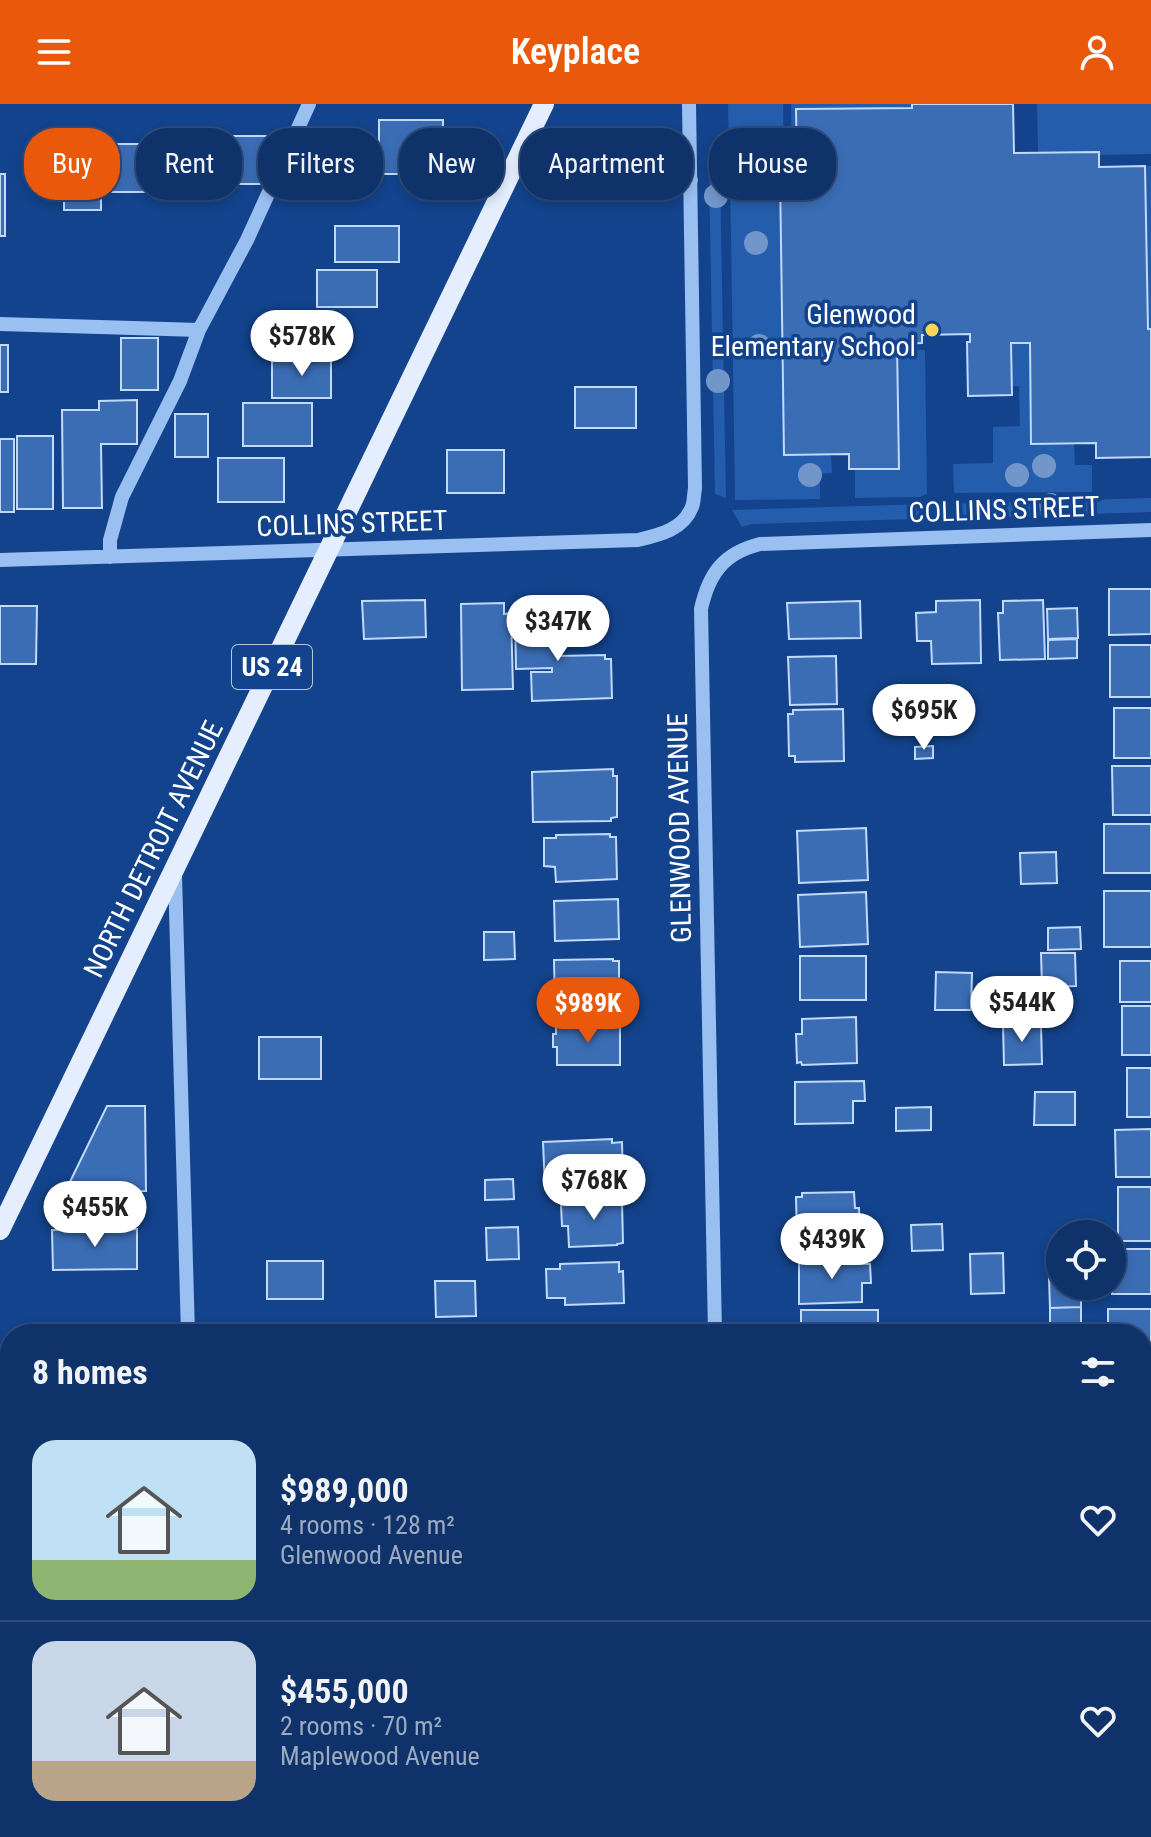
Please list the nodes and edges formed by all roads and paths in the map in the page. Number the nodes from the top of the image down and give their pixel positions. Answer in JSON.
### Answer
{"nodes":[{"id":1,"x":309,"y":104,"type":"edge"},
{"id":2,"x":544,"y":104,"type":"edge"},
{"id":3,"x":689,"y":104,"type":"edge"},
{"id":4,"x":690,"y":128,"type":"edge"},
{"id":5,"x":517,"y":159,"type":"junction"},
{"id":6,"x":520,"y":160,"type":"edge"},
{"id":7,"x":691,"y":200,"type":"edge"},
{"id":8,"x":0,"y":324,"type":"edge"},
{"id":9,"x":199,"y":330,"type":"junction"},
{"id":10,"x":1151,"y":530,"type":"edge"},
{"id":11,"x":328,"y":550,"type":"junction"},
{"id":12,"x":110,"y":557,"type":"junction"},
{"id":13,"x":0,"y":560,"type":"edge"},
{"id":14,"x":701,"y":609,"type":"joint"},
{"id":15,"x":174,"y":869,"type":"junction"},
{"id":16,"x":0,"y":1230,"type":"edge"},
{"id":17,"x":188,"y":1324,"type":"edge"},
{"id":18,"x":715,"y":1324,"type":"edge"}],
"edges":[{"from":1,"to":9,"type":"street"},
{"from":2,"to":5,"type":"main road","name":"NORTH DETROIT AVENUE","number":"US 24"},
{"from":3,"to":4,"type":"street"},
{"from":5,"to":6,"type":"street"},
{"from":5,"to":11,"type":"main road","name":"NORTH DETROIT AVENUE","number":"US 24"},
{"from":7,"to":11,"type":"street","name":"COLLINS STREET"},
{"from":8,"to":9,"type":"street"},
{"from":9,"to":12,"type":"street"},
{"from":10,"to":14,"type":"street","name":"COLLINS STREET"},
{"from":11,"to":12,"type":"street","name":"COLLINS STREET"},
{"from":11,"to":15,"type":"main road","name":"NORTH DETROIT AVENUE","number":"US 24"},
{"from":12,"to":13,"type":"street","name":"COLLINS STREET"},
{"from":14,"to":18,"type":"street","name":"GLENWOOD AVENUE"},
{"from":15,"to":16,"type":"main road","name":"NORTH DETROIT AVENUE","number":"US 24"},
{"from":15,"to":17,"type":"street"}]}
